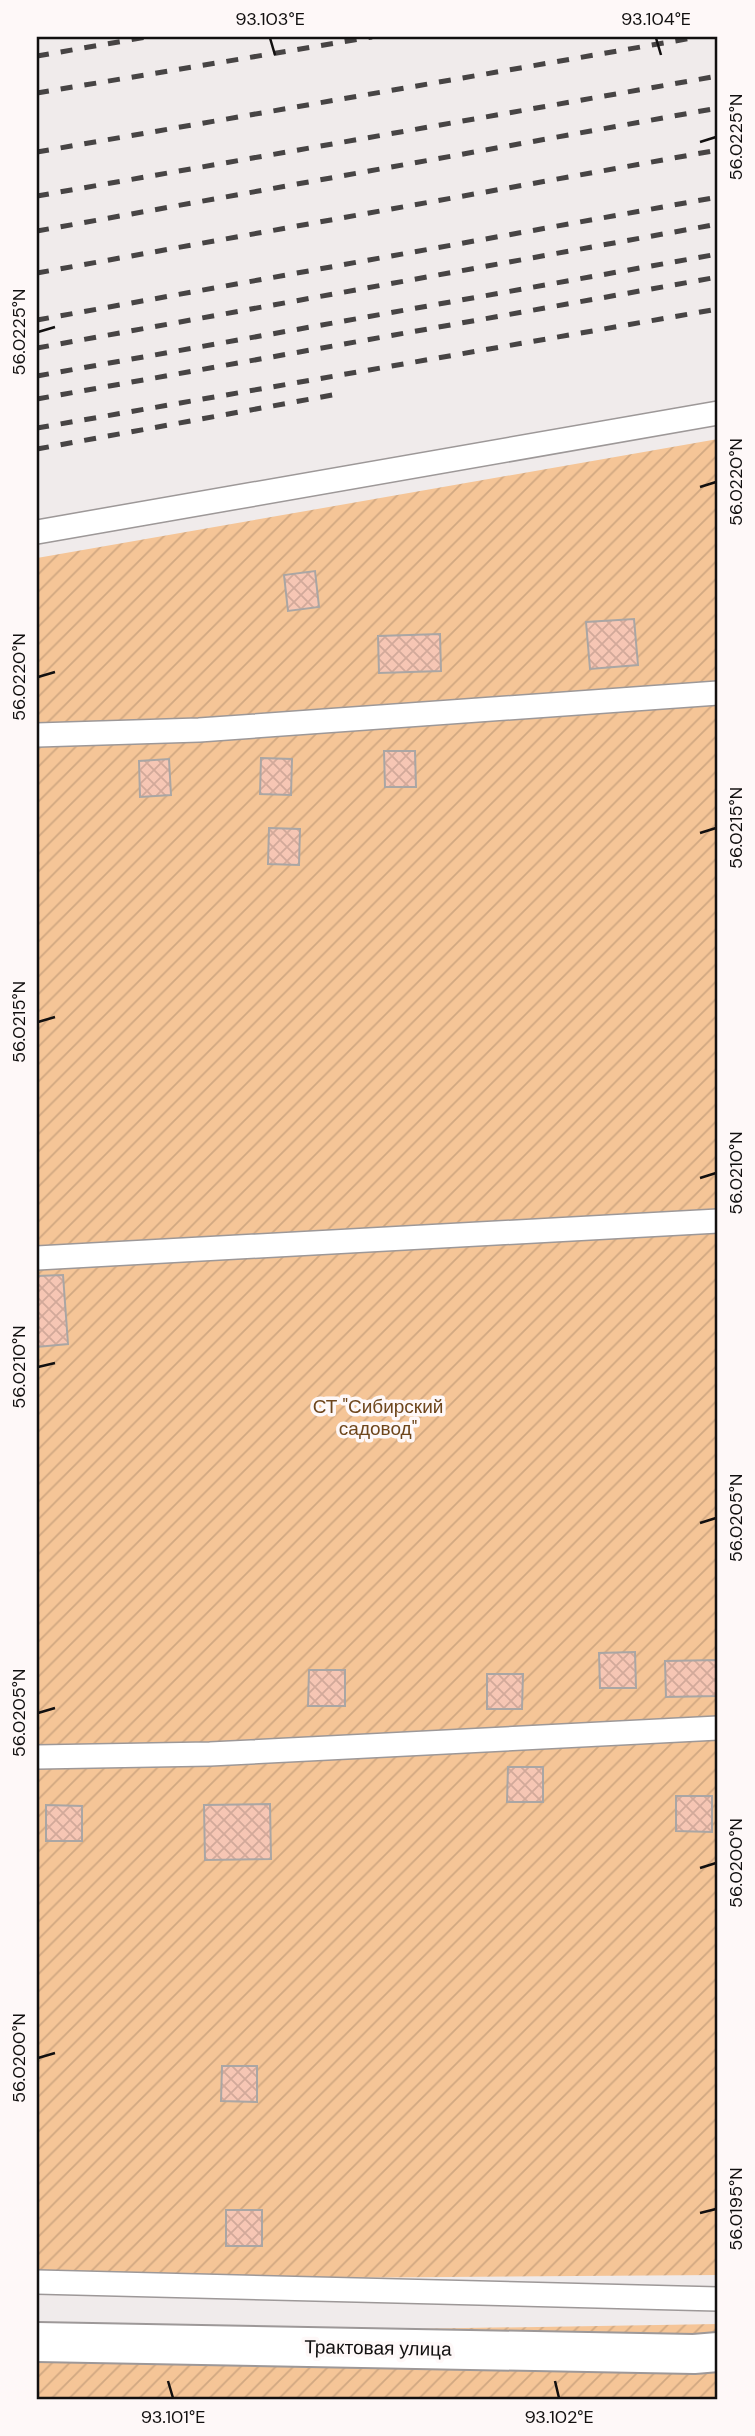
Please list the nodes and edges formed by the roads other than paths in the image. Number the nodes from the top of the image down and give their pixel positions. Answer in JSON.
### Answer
{"nodes":[{"id":1,"x":718,"y":413,"type":"edge"},
{"id":2,"x":37,"y":532,"type":"edge"},
{"id":3,"x":718,"y":693,"type":"edge"},
{"id":4,"x":37,"y":735,"type":"edge"},
{"id":5,"x":718,"y":1221,"type":"edge"},
{"id":6,"x":37,"y":1258,"type":"edge"},
{"id":7,"x":718,"y":1728,"type":"edge"},
{"id":8,"x":37,"y":1757,"type":"edge"},
{"id":9,"x":37,"y":2281,"type":"edge"},
{"id":10,"x":718,"y":2299,"type":"edge"},
{"id":11,"x":37,"y":2342,"type":"edge"},
{"id":12,"x":718,"y":2352,"type":"edge"}],
"edges":[{"from":1,"to":2,"type":"lane"},
{"from":3,"to":4,"type":"lane"},
{"from":5,"to":6,"type":"lane"},
{"from":7,"to":8,"type":"lane"},
{"from":9,"to":10,"type":"lane"},
{"from":11,"to":12,"type":"street","name":"Трактовая улица"}]}
